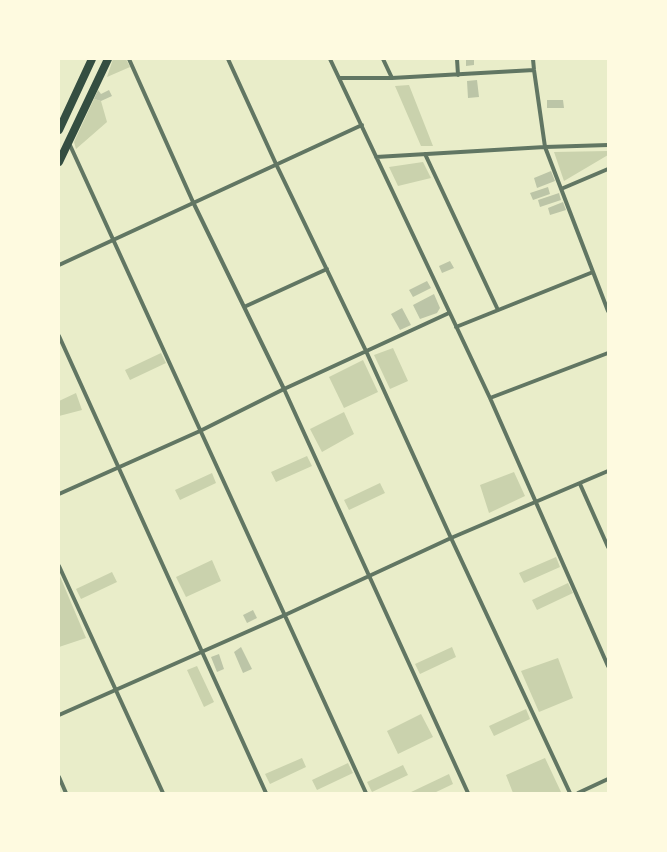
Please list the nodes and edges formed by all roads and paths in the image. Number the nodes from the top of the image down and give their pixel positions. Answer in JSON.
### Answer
{"nodes":[{"id":1,"x":92,"y":59,"type":"edge"},
{"id":2,"x":108,"y":59,"type":"edge"},
{"id":3,"x":129,"y":59,"type":"edge"},
{"id":4,"x":228,"y":59,"type":"edge"},
{"id":5,"x":330,"y":59,"type":"edge"},
{"id":6,"x":383,"y":59,"type":"edge"},
{"id":7,"x":457,"y":59,"type":"edge"},
{"id":8,"x":533,"y":59,"type":"edge"},
{"id":9,"x":534,"y":70,"type":"junction"},
{"id":10,"x":458,"y":75,"type":"junction"},
{"id":11,"x":340,"y":78,"type":"junction"},
{"id":12,"x":392,"y":78,"type":"junction"},
{"id":13,"x":362,"y":125,"type":"junction"},
{"id":14,"x":59,"y":130,"type":"edge"},
{"id":15,"x":69,"y":143,"type":"junction"},
{"id":16,"x":608,"y":145,"type":"edge"},
{"id":17,"x":545,"y":147,"type":"junction"},
{"id":18,"x":425,"y":154,"type":"junction"},
{"id":19,"x":376,"y":157,"type":"junction"},
{"id":20,"x":59,"y":162,"type":"edge"},
{"id":21,"x":276,"y":164,"type":"junction"},
{"id":22,"x":608,"y":169,"type":"edge"},
{"id":23,"x":561,"y":189,"type":"junction"},
{"id":24,"x":193,"y":202,"type":"junction"},
{"id":25,"x":112,"y":240,"type":"junction"},
{"id":26,"x":59,"y":265,"type":"edge"},
{"id":27,"x":327,"y":269,"type":"junction"},
{"id":28,"x":593,"y":272,"type":"junction"},
{"id":29,"x":244,"y":307,"type":"junction"},
{"id":30,"x":498,"y":310,"type":"junction"},
{"id":31,"x":608,"y":311,"type":"edge"},
{"id":32,"x":449,"y":313,"type":"junction"},
{"id":33,"x":456,"y":327,"type":"junction"},
{"id":34,"x":59,"y":336,"type":"edge"},
{"id":35,"x":366,"y":351,"type":"junction"},
{"id":36,"x":608,"y":353,"type":"edge"},
{"id":37,"x":284,"y":389,"type":"junction"},
{"id":38,"x":490,"y":398,"type":"junction"},
{"id":39,"x":200,"y":430,"type":"junction"},
{"id":40,"x":118,"y":467,"type":"junction"},
{"id":41,"x":608,"y":471,"type":"edge"},
{"id":42,"x":580,"y":484,"type":"junction"},
{"id":43,"x":59,"y":494,"type":"edge"},
{"id":44,"x":535,"y":503,"type":"junction"},
{"id":45,"x":451,"y":538,"type":"junction"},
{"id":46,"x":608,"y":547,"type":"edge"},
{"id":47,"x":59,"y":566,"type":"edge"},
{"id":48,"x":369,"y":576,"type":"junction"},
{"id":49,"x":285,"y":615,"type":"junction"},
{"id":50,"x":202,"y":651,"type":"junction"},
{"id":51,"x":608,"y":666,"type":"edge"},
{"id":52,"x":116,"y":690,"type":"junction"},
{"id":53,"x":59,"y":715,"type":"edge"},
{"id":54,"x":59,"y":777,"type":"edge"},
{"id":55,"x":608,"y":779,"type":"edge"},
{"id":56,"x":66,"y":793,"type":"edge"},
{"id":57,"x":163,"y":793,"type":"edge"},
{"id":58,"x":266,"y":793,"type":"edge"},
{"id":59,"x":366,"y":793,"type":"edge"},
{"id":60,"x":468,"y":793,"type":"edge"},
{"id":61,"x":570,"y":793,"type":"edge"},
{"id":62,"x":578,"y":793,"type":"edge"}],
"edges":[{"from":1,"to":14,"type":"main road"},
{"from":2,"to":15,"type":"main road"},
{"from":3,"to":24,"type":"street"},
{"from":4,"to":21,"type":"street"},
{"from":5,"to":11,"type":"street"},
{"from":6,"to":12,"type":"street"},
{"from":7,"to":10,"type":"street"},
{"from":8,"to":9,"type":"street"},
{"from":9,"to":10,"type":"street"},
{"from":9,"to":17,"type":"street"},
{"from":10,"to":12,"type":"street"},
{"from":11,"to":12,"type":"street"},
{"from":11,"to":13,"type":"street"},
{"from":13,"to":19,"type":"street"},
{"from":13,"to":21,"type":"street"},
{"from":15,"to":20,"type":"main road"},
{"from":15,"to":25,"type":"street"},
{"from":16,"to":17,"type":"street"},
{"from":17,"to":18,"type":"street"},
{"from":17,"to":23,"type":"street"},
{"from":18,"to":19,"type":"street"},
{"from":18,"to":30,"type":"street"},
{"from":19,"to":32,"type":"street"},
{"from":21,"to":24,"type":"street"},
{"from":21,"to":27,"type":"street"},
{"from":22,"to":23,"type":"street"},
{"from":23,"to":28,"type":"street"},
{"from":24,"to":25,"type":"street"},
{"from":24,"to":29,"type":"street"},
{"from":25,"to":26,"type":"street"},
{"from":25,"to":39,"type":"street"},
{"from":27,"to":29,"type":"street"},
{"from":27,"to":35,"type":"street"},
{"from":28,"to":30,"type":"street"},
{"from":28,"to":31,"type":"street"},
{"from":29,"to":37,"type":"street"},
{"from":30,"to":33,"type":"street"},
{"from":32,"to":33,"type":"street"},
{"from":32,"to":35,"type":"street"},
{"from":33,"to":38,"type":"street"},
{"from":34,"to":40,"type":"street"},
{"from":35,"to":37,"type":"street"},
{"from":35,"to":45,"type":"street"},
{"from":36,"to":38,"type":"street"},
{"from":37,"to":39,"type":"street"},
{"from":37,"to":48,"type":"street"},
{"from":38,"to":44,"type":"street"},
{"from":39,"to":40,"type":"street"},
{"from":39,"to":49,"type":"street"},
{"from":40,"to":43,"type":"street"},
{"from":40,"to":50,"type":"street"},
{"from":41,"to":42,"type":"street"},
{"from":42,"to":44,"type":"street"},
{"from":42,"to":46,"type":"street"},
{"from":44,"to":45,"type":"street"},
{"from":44,"to":51,"type":"street"},
{"from":45,"to":48,"type":"street"},
{"from":45,"to":61,"type":"street"},
{"from":47,"to":52,"type":"street"},
{"from":48,"to":49,"type":"street"},
{"from":48,"to":60,"type":"street"},
{"from":49,"to":50,"type":"street"},
{"from":49,"to":59,"type":"street"},
{"from":50,"to":52,"type":"street"},
{"from":50,"to":58,"type":"street"},
{"from":52,"to":53,"type":"street"},
{"from":52,"to":57,"type":"street"},
{"from":54,"to":56,"type":"street"},
{"from":55,"to":62,"type":"street"}]}
